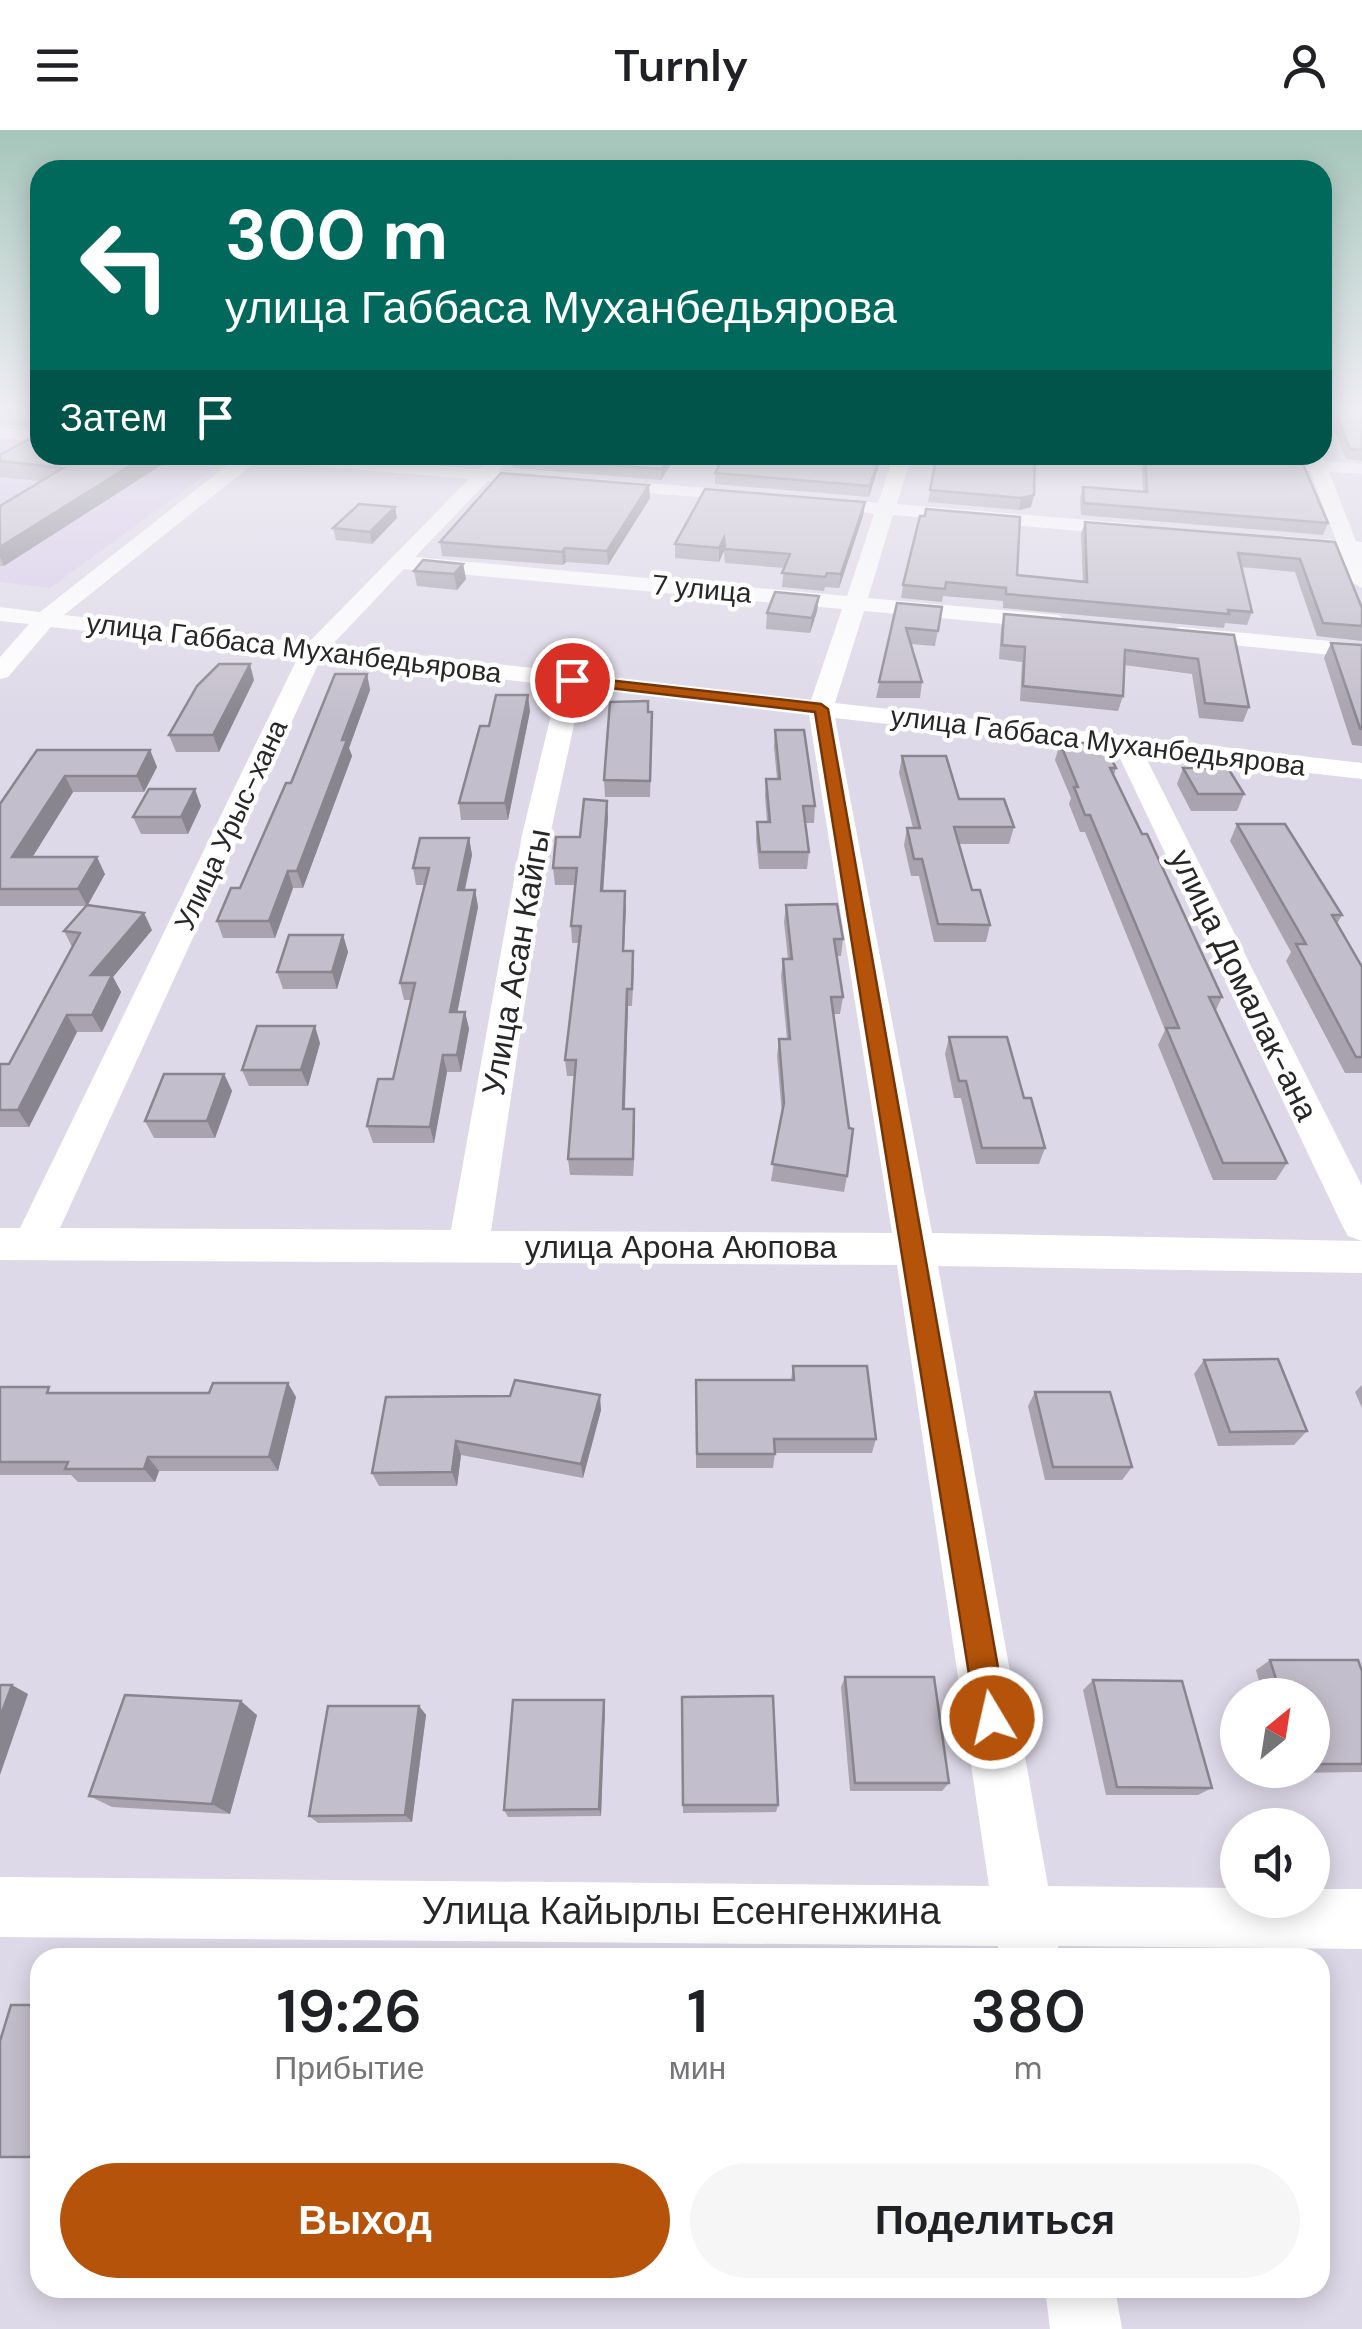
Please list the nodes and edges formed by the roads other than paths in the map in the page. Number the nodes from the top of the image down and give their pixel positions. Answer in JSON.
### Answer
{"nodes":[{"id":1,"x":178,"y":514,"type":"edge"},
{"id":2,"x":447,"y":514,"type":"edge"},
{"id":3,"x":866,"y":514,"type":"edge"},
{"id":4,"x":947,"y":514,"type":"edge"},
{"id":5,"x":1339,"y":514,"type":"edge"},
{"id":6,"x":1156,"y":531,"type":"edge"},
{"id":7,"x":1272,"y":541,"type":"edge"},
{"id":8,"x":1355,"y":548,"type":"edge"},
{"id":9,"x":400,"y":562,"type":"junction"},
{"id":10,"x":1362,"y":582,"type":"edge"},
{"id":11,"x":856,"y":603,"type":"junction"},
{"id":12,"x":0,"y":614,"type":"edge"},
{"id":13,"x":45,"y":619,"type":"junction"},
{"id":14,"x":1089,"y":625,"type":"edge"},
{"id":15,"x":1148,"y":630,"type":"edge"},
{"id":16,"x":313,"y":651,"type":"junction"},
{"id":17,"x":1362,"y":651,"type":"edge"},
{"id":18,"x":0,"y":672,"type":"edge"},
{"id":19,"x":572,"y":680,"type":"junction"},
{"id":20,"x":821,"y":709,"type":"junction"},
{"id":21,"x":1126,"y":744,"type":"junction"},
{"id":22,"x":1362,"y":771,"type":"edge"},
{"id":23,"x":1362,"y":1225,"type":"edge"},
{"id":24,"x":16,"y":1245,"type":"edge"},
{"id":25,"x":468,"y":1246,"type":"junction"},
{"id":26,"x":915,"y":1250,"type":"junction"},
{"id":27,"x":1362,"y":1257,"type":"edge"},
{"id":28,"x":0,"y":1907,"type":"edge"},
{"id":29,"x":1362,"y":1918,"type":"edge"},
{"id":30,"x":1027,"y":1936,"type":"edge"},
{"id":31,"x":1081,"y":2298,"type":"edge"},
{"id":32,"x":1086,"y":2329,"type":"edge"}],
"edges":[{"from":1,"to":13,"type":"street"},
{"from":2,"to":9,"type":"street","name":"Улица Урыс-хана"},
{"from":3,"to":11,"type":"street"},
{"from":4,"to":6,"type":"street"},
{"from":5,"to":8,"type":"street"},
{"from":7,"to":8,"type":"street"},
{"from":8,"to":10,"type":"street"},
{"from":9,"to":11,"type":"street","name":"7 улица"},
{"from":9,"to":16,"type":"street","name":"Улица Урыс-хана"},
{"from":11,"to":14,"type":"street","name":"7 улица"},
{"from":11,"to":20,"type":"street"},
{"from":12,"to":13,"type":"street","name":"улица Габбаса Муханбедьярова"},
{"from":13,"to":16,"type":"street","name":"улица Габбаса Муханбедьярова"},
{"from":13,"to":18,"type":"street"},
{"from":15,"to":17,"type":"street"},
{"from":16,"to":19,"type":"street","name":"улица Габбаса Муханбедьярова"},
{"from":16,"to":24,"type":"street","name":"Улица Урыс-хана"},
{"from":19,"to":20,"type":"street","name":"улица Габбаса Муханбедьярова"},
{"from":19,"to":25,"type":"street","name":"Улица Асан Кайгы"},
{"from":20,"to":21,"type":"street","name":"улица Габбаса Муханбедьярова"},
{"from":20,"to":26,"type":"street"},
{"from":21,"to":22,"type":"street","name":"улица Габбаса Муханбедьярова"},
{"from":21,"to":23,"type":"street","name":"улица Домалак-ана"},
{"from":24,"to":25,"type":"street","name":"улица Арона Аюпова"},
{"from":25,"to":26,"type":"street","name":"улица Арона Аюпова"},
{"from":26,"to":27,"type":"street","name":"улица Арона Аюпова"},
{"from":26,"to":30,"type":"street"},
{"from":28,"to":30,"type":"street","name":"Улица Кайырлы Есенгенжина"},
{"from":29,"to":30,"type":"street","name":"Улица Кайырлы Есенгенжина"},
{"from":31,"to":32,"type":"street"}]}
